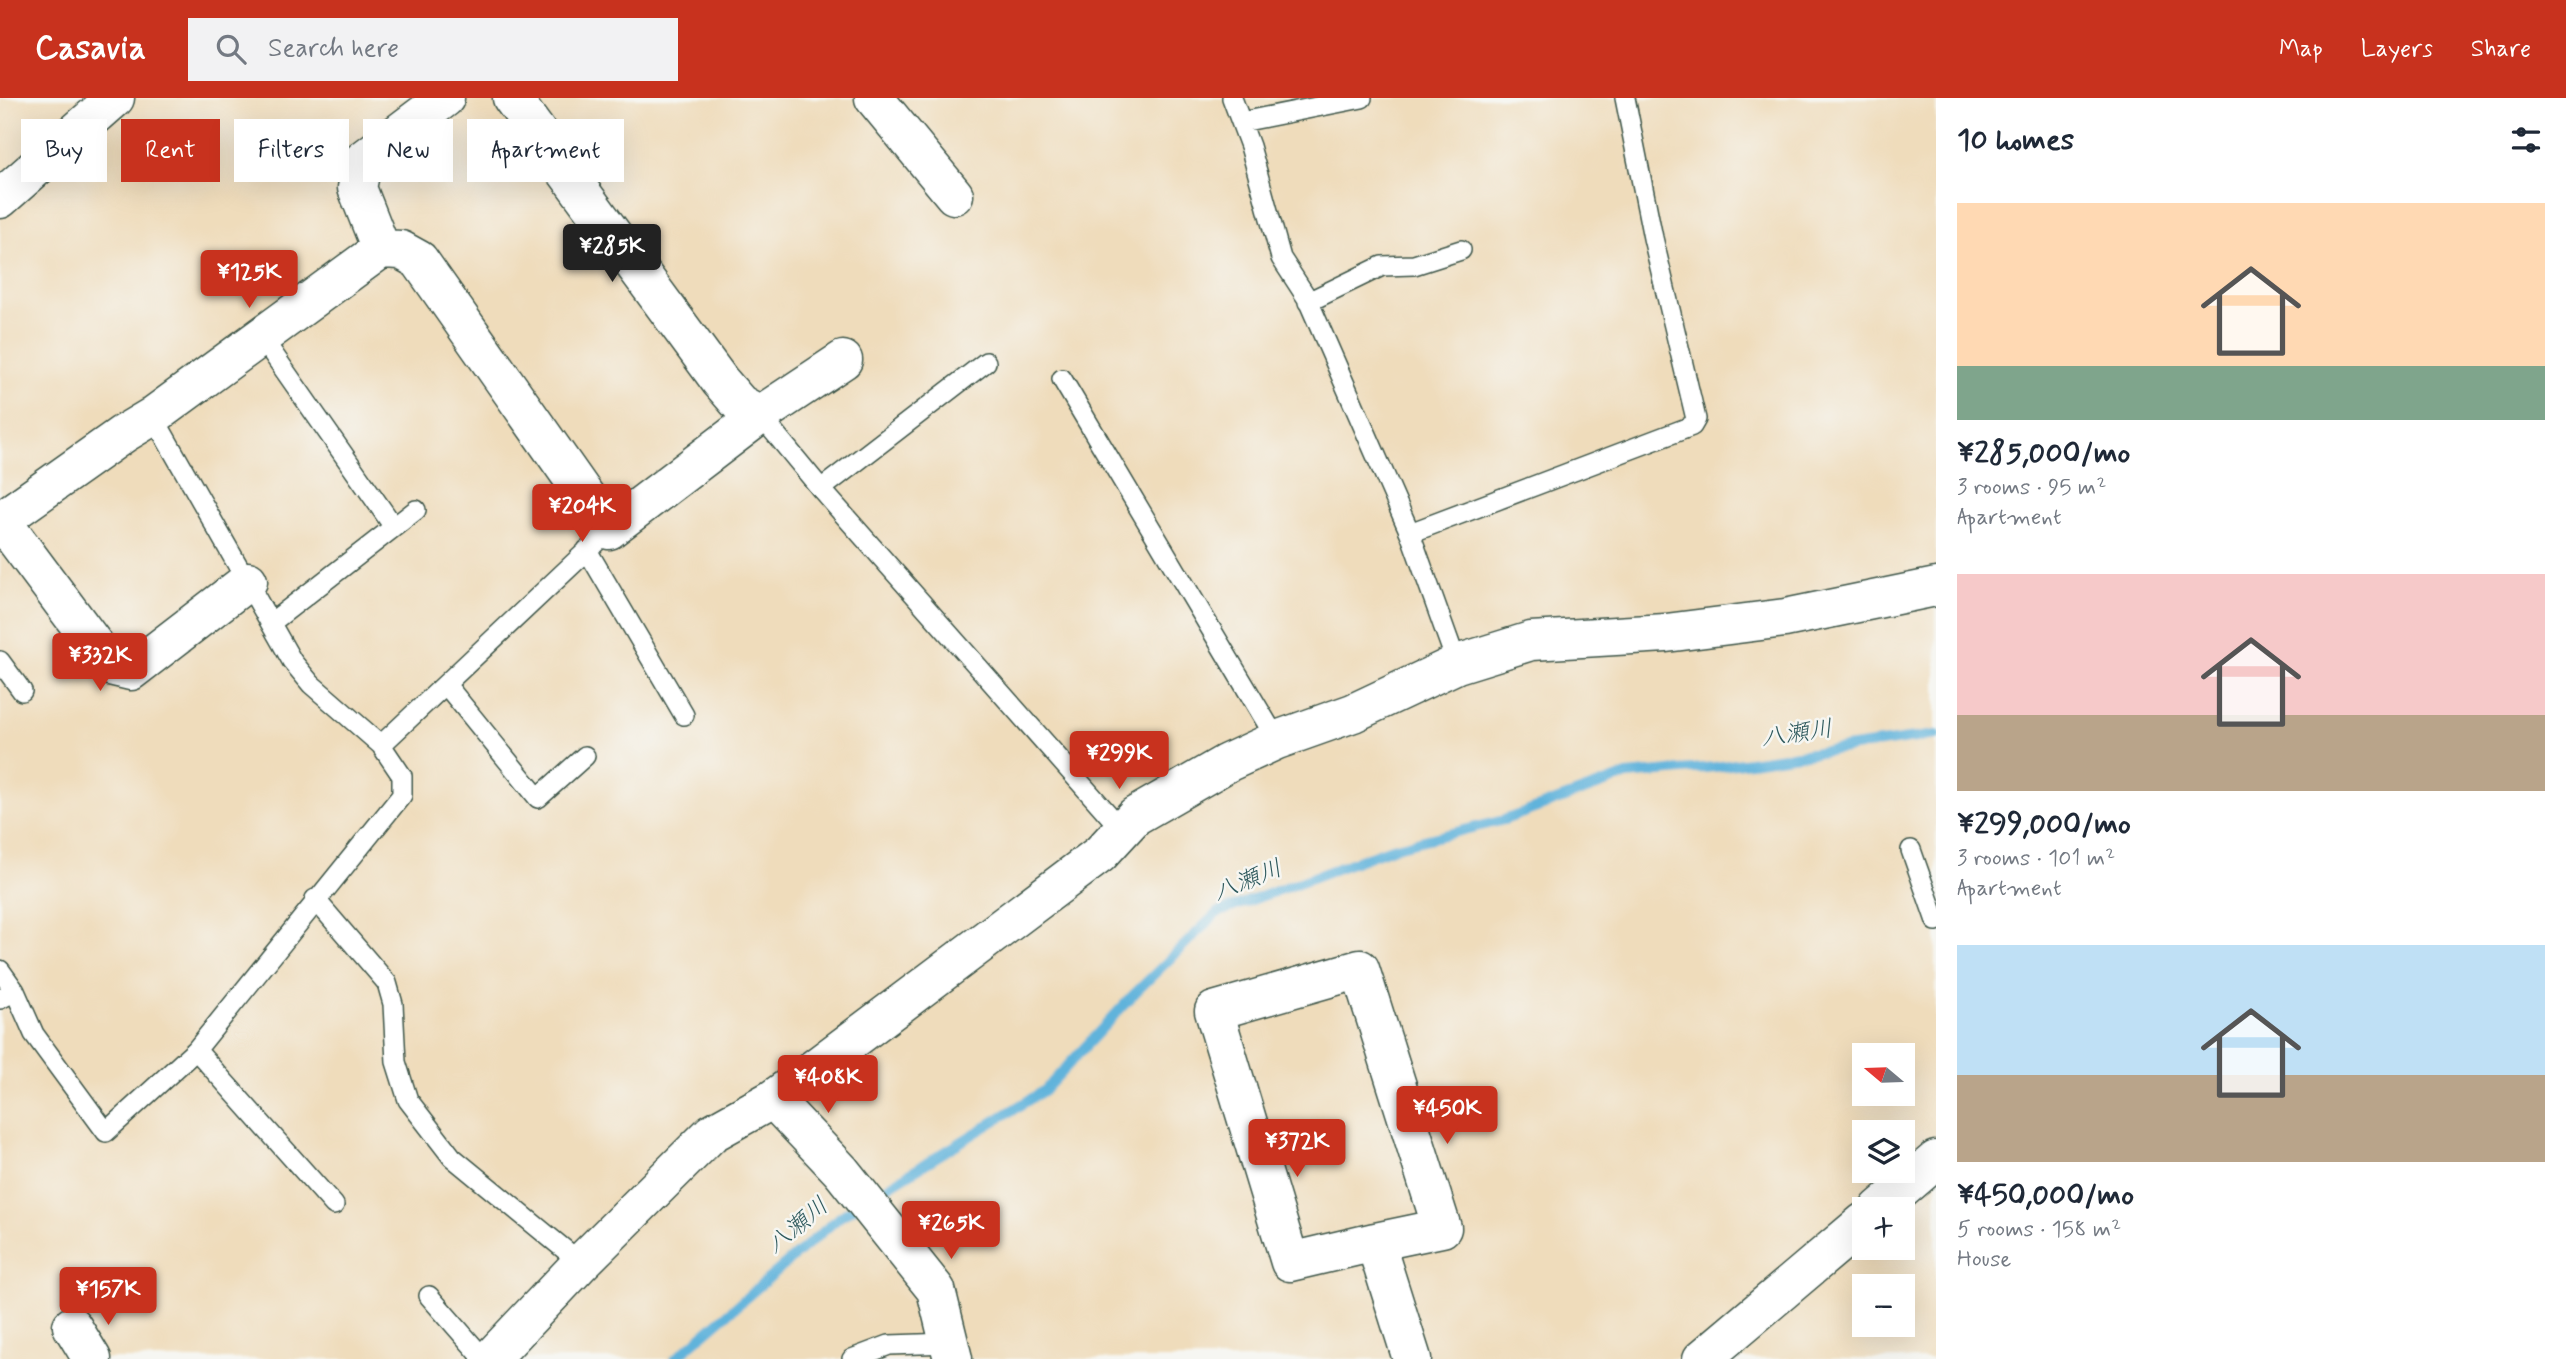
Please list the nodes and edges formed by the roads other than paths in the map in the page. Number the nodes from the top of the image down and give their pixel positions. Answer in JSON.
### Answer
{"nodes":[{"id":1,"x":115,"y":98,"type":"edge"},
{"id":2,"x":445,"y":98,"type":"edge"},
{"id":3,"x":512,"y":98,"type":"edge"},
{"id":4,"x":874,"y":98,"type":"edge"},
{"id":5,"x":1232,"y":98,"type":"edge"},
{"id":6,"x":1362,"y":98,"type":"edge"},
{"id":7,"x":1625,"y":98,"type":"edge"},
{"id":8,"x":1241,"y":122,"type":"junction"},
{"id":9,"x":954,"y":195,"type":"dead end"},
{"id":10,"x":0,"y":199,"type":"edge"},
{"id":11,"x":381,"y":249,"type":"junction"},
{"id":12,"x":1461,"y":250,"type":"dead end"},
{"id":13,"x":1308,"y":302,"type":"junction"},
{"id":14,"x":262,"y":338,"type":"junction"},
{"id":15,"x":843,"y":359,"type":"dead end"},
{"id":16,"x":986,"y":362,"type":"dead end"},
{"id":17,"x":1062,"y":379,"type":"dead end"},
{"id":18,"x":760,"y":415,"type":"junction"},
{"id":19,"x":153,"y":416,"type":"junction"},
{"id":20,"x":821,"y":489,"type":"junction"},
{"id":21,"x":416,"y":510,"type":"dead end"},
{"id":22,"x":1,"y":520,"type":"edge"},
{"id":23,"x":394,"y":527,"type":"junction"},
{"id":24,"x":1410,"y":533,"type":"junction"},
{"id":25,"x":598,"y":540,"type":"junction"},
{"id":26,"x":248,"y":581,"type":"junction"},
{"id":27,"x":1936,"y":587,"type":"edge"},
{"id":28,"x":272,"y":622,"type":"junction"},
{"id":29,"x":0,"y":661,"type":"edge"},
{"id":30,"x":1457,"y":664,"type":"junction"},
{"id":31,"x":446,"y":686,"type":"junction"},
{"id":32,"x":22,"y":691,"type":"dead end"},
{"id":33,"x":684,"y":715,"type":"dead end"},
{"id":34,"x":1277,"y":740,"type":"junction"},
{"id":35,"x":381,"y":745,"type":"junction"},
{"id":36,"x":585,"y":756,"type":"dead end"},
{"id":37,"x":1123,"y":831,"type":"junction"},
{"id":38,"x":1911,"y":850,"type":"dead end"},
{"id":39,"x":315,"y":899,"type":"junction"},
{"id":40,"x":1936,"y":921,"type":"edge"},
{"id":41,"x":0,"y":970,"type":"edge"},
{"id":42,"x":7,"y":995,"type":"edge"},
{"id":43,"x":196,"y":1050,"type":"junction"},
{"id":44,"x":773,"y":1099,"type":"junction"},
{"id":45,"x":1936,"y":1160,"type":"edge"},
{"id":46,"x":1893,"y":1197,"type":"edge"},
{"id":47,"x":334,"y":1205,"type":"dead end"},
{"id":48,"x":1852,"y":1232,"type":"edge"},
{"id":49,"x":1376,"y":1242,"type":"junction"},
{"id":50,"x":581,"y":1263,"type":"junction"},
{"id":51,"x":429,"y":1296,"type":"dead end"},
{"id":52,"x":72,"y":1326,"type":"dead end"},
{"id":53,"x":952,"y":1351,"type":"edge"},
{"id":54,"x":92,"y":1359,"type":"edge"},
{"id":55,"x":484,"y":1359,"type":"edge"},
{"id":56,"x":490,"y":1359,"type":"edge"},
{"id":57,"x":852,"y":1359,"type":"edge"},
{"id":58,"x":1412,"y":1359,"type":"edge"},
{"id":59,"x":1702,"y":1359,"type":"edge"}],
"edges":[{"from":1,"to":10,"type":"street"},
{"from":2,"to":11,"type":"street"},
{"from":3,"to":18,"type":"street"},
{"from":4,"to":9,"type":"street"},
{"from":5,"to":8,"type":"lane"},
{"from":6,"to":8,"type":"lane"},
{"from":7,"to":24,"type":"lane"},
{"from":8,"to":13,"type":"lane"},
{"from":11,"to":14,"type":"street"},
{"from":11,"to":25,"type":"street"},
{"from":12,"to":13,"type":"lane"},
{"from":13,"to":24,"type":"lane"},
{"from":14,"to":19,"type":"street"},
{"from":14,"to":23,"type":"lane"},
{"from":15,"to":18,"type":"street"},
{"from":16,"to":20,"type":"lane"},
{"from":17,"to":34,"type":"lane"},
{"from":18,"to":20,"type":"lane"},
{"from":18,"to":25,"type":"street"},
{"from":19,"to":22,"type":"street"},
{"from":19,"to":26,"type":"lane"},
{"from":20,"to":37,"type":"lane"},
{"from":21,"to":23,"type":"lane"},
{"from":22,"to":26,"type":"street"},
{"from":23,"to":28,"type":"lane"},
{"from":24,"to":30,"type":"lane"},
{"from":25,"to":31,"type":"lane"},
{"from":25,"to":33,"type":"lane"},
{"from":26,"to":28,"type":"lane"},
{"from":27,"to":30,"type":"street"},
{"from":28,"to":35,"type":"lane"},
{"from":29,"to":32,"type":"lane"},
{"from":30,"to":34,"type":"street"},
{"from":31,"to":35,"type":"lane"},
{"from":31,"to":36,"type":"lane"},
{"from":34,"to":37,"type":"street"},
{"from":35,"to":39,"type":"lane"},
{"from":37,"to":44,"type":"street"},
{"from":38,"to":40,"type":"lane"},
{"from":39,"to":43,"type":"lane"},
{"from":39,"to":50,"type":"lane"},
{"from":41,"to":42,"type":"lane"},
{"from":42,"to":43,"type":"lane"},
{"from":43,"to":47,"type":"lane"},
{"from":44,"to":50,"type":"street"},
{"from":44,"to":53,"type":"street"},
{"from":45,"to":46,"type":"street"},
{"from":48,"to":59,"type":"street"},
{"from":49,"to":49,"type":"street"},
{"from":49,"to":58,"type":"street"},
{"from":50,"to":56,"type":"street"},
{"from":51,"to":55,"type":"lane"},
{"from":52,"to":54,"type":"street"},
{"from":53,"to":57,"type":"lane"}]}
